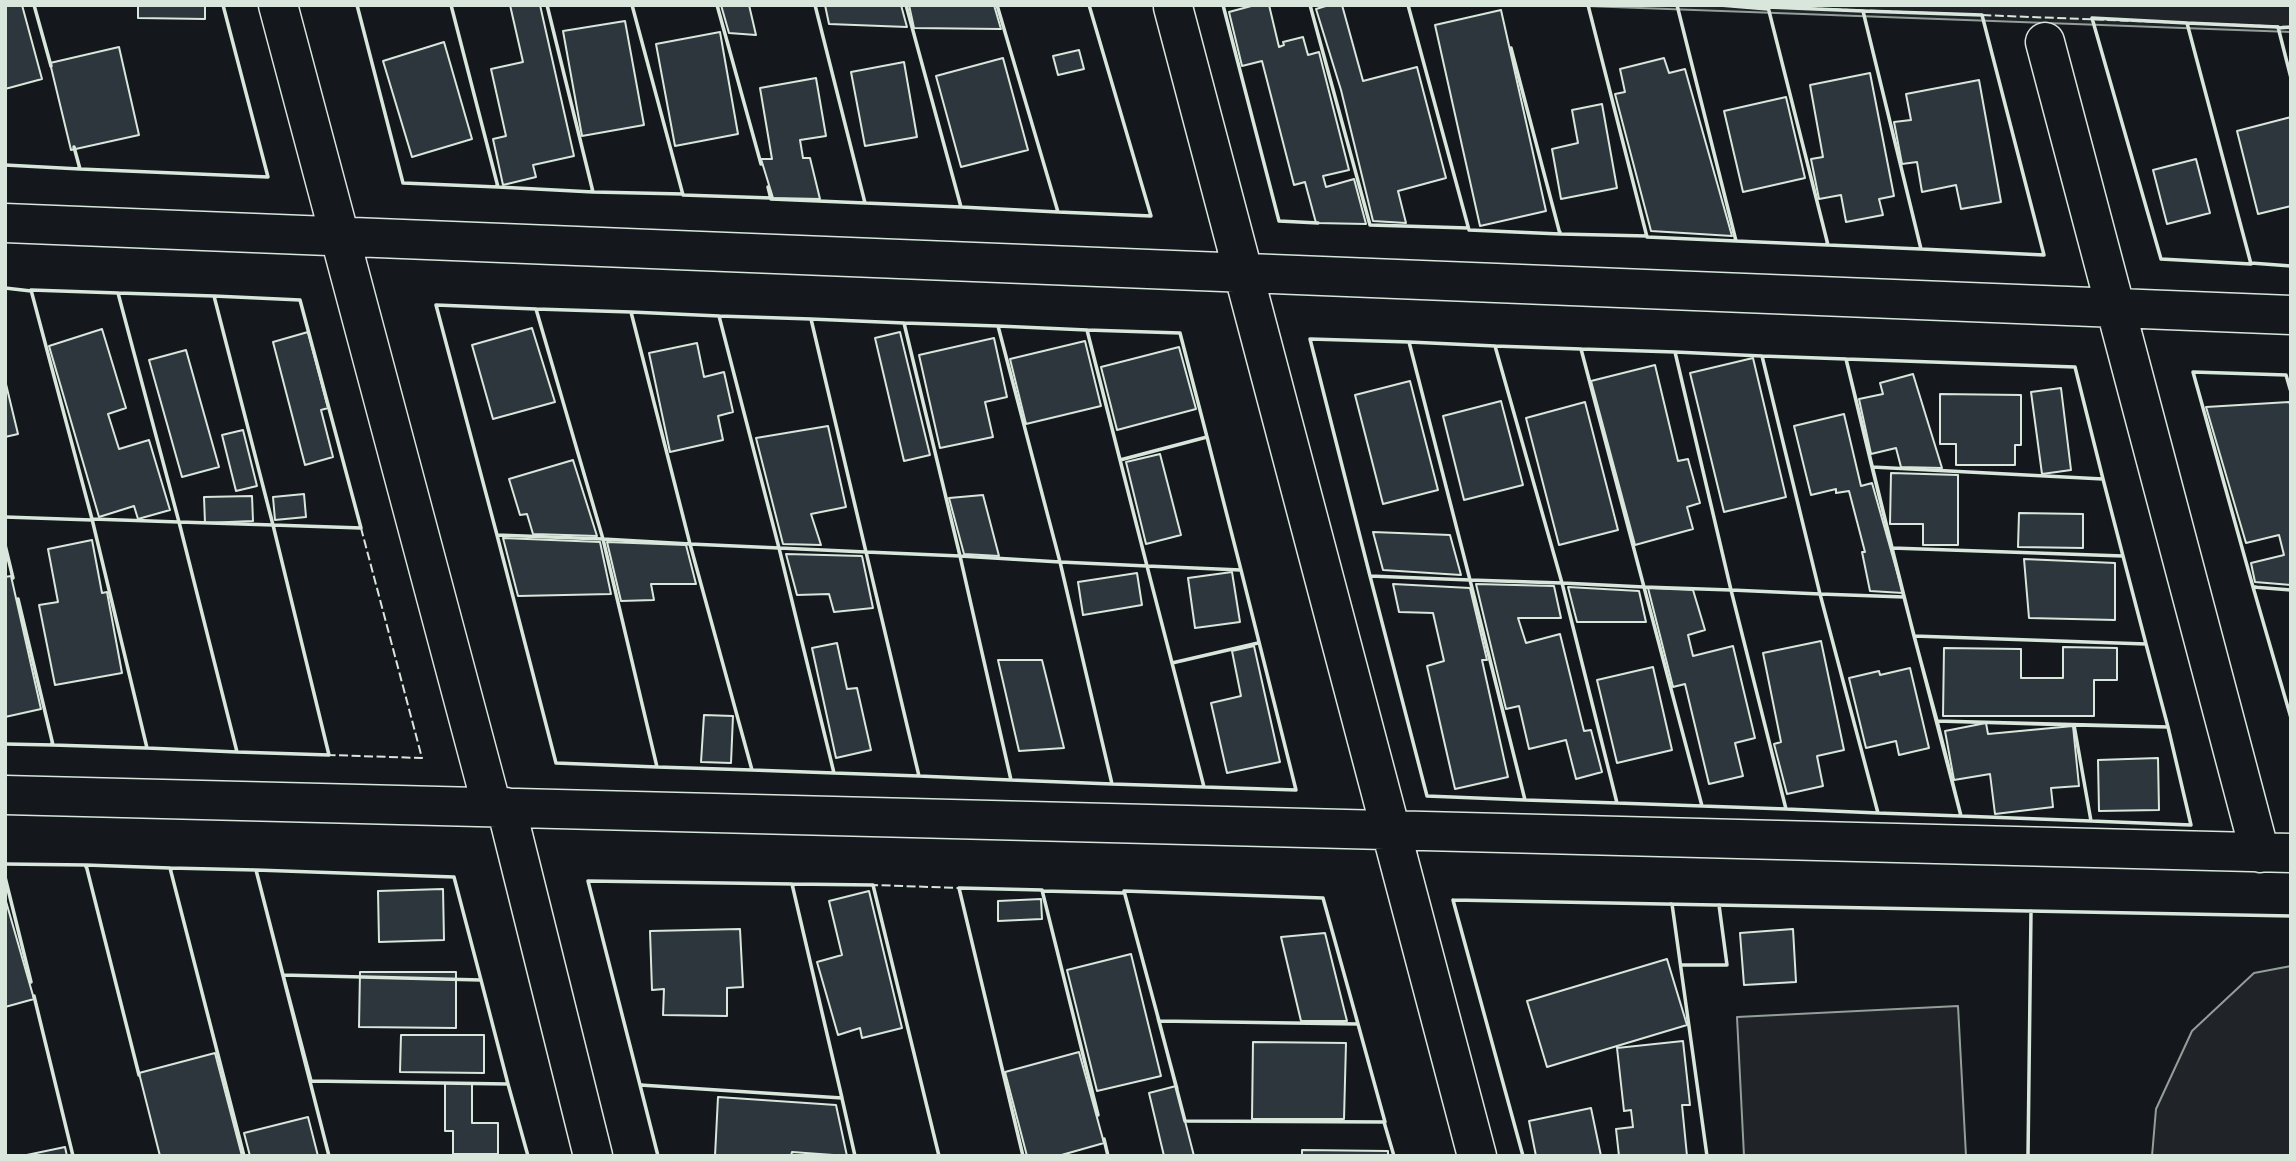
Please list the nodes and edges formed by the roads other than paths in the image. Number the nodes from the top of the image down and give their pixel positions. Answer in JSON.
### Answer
{"nodes":[{"id":1,"x":278,"y":5,"type":"edge"},
{"id":2,"x":1173,"y":6,"type":"edge"},
{"id":3,"x":2045,"y":42,"type":"dead end"},
{"id":4,"x":5,"y":223,"type":"edge"},
{"id":5,"x":340,"y":237,"type":"junction"},
{"id":6,"x":1244,"y":274,"type":"junction"},
{"id":7,"x":2115,"y":307,"type":"junction"},
{"id":8,"x":2291,"y":315,"type":"edge"},
{"id":9,"x":5,"y":795,"type":"edge"},
{"id":10,"x":499,"y":807,"type":"junction"},
{"id":11,"x":1391,"y":830,"type":"junction"},
{"id":12,"x":2275,"y":853,"type":"edge"},
{"id":13,"x":593,"y":1156,"type":"edge"},
{"id":14,"x":1477,"y":1156,"type":"edge"}],
"edges":[{"from":1,"to":5,"type":"street"},
{"from":2,"to":6,"type":"street"},
{"from":3,"to":7,"type":"street"},
{"from":4,"to":5,"type":"street"},
{"from":5,"to":6,"type":"street"},
{"from":5,"to":10,"type":"street"},
{"from":6,"to":7,"type":"street"},
{"from":6,"to":11,"type":"street"},
{"from":7,"to":8,"type":"street"},
{"from":7,"to":12,"type":"street"},
{"from":9,"to":10,"type":"street"},
{"from":10,"to":11,"type":"street"},
{"from":10,"to":13,"type":"street"},
{"from":11,"to":12,"type":"street"},
{"from":11,"to":14,"type":"street"}]}
